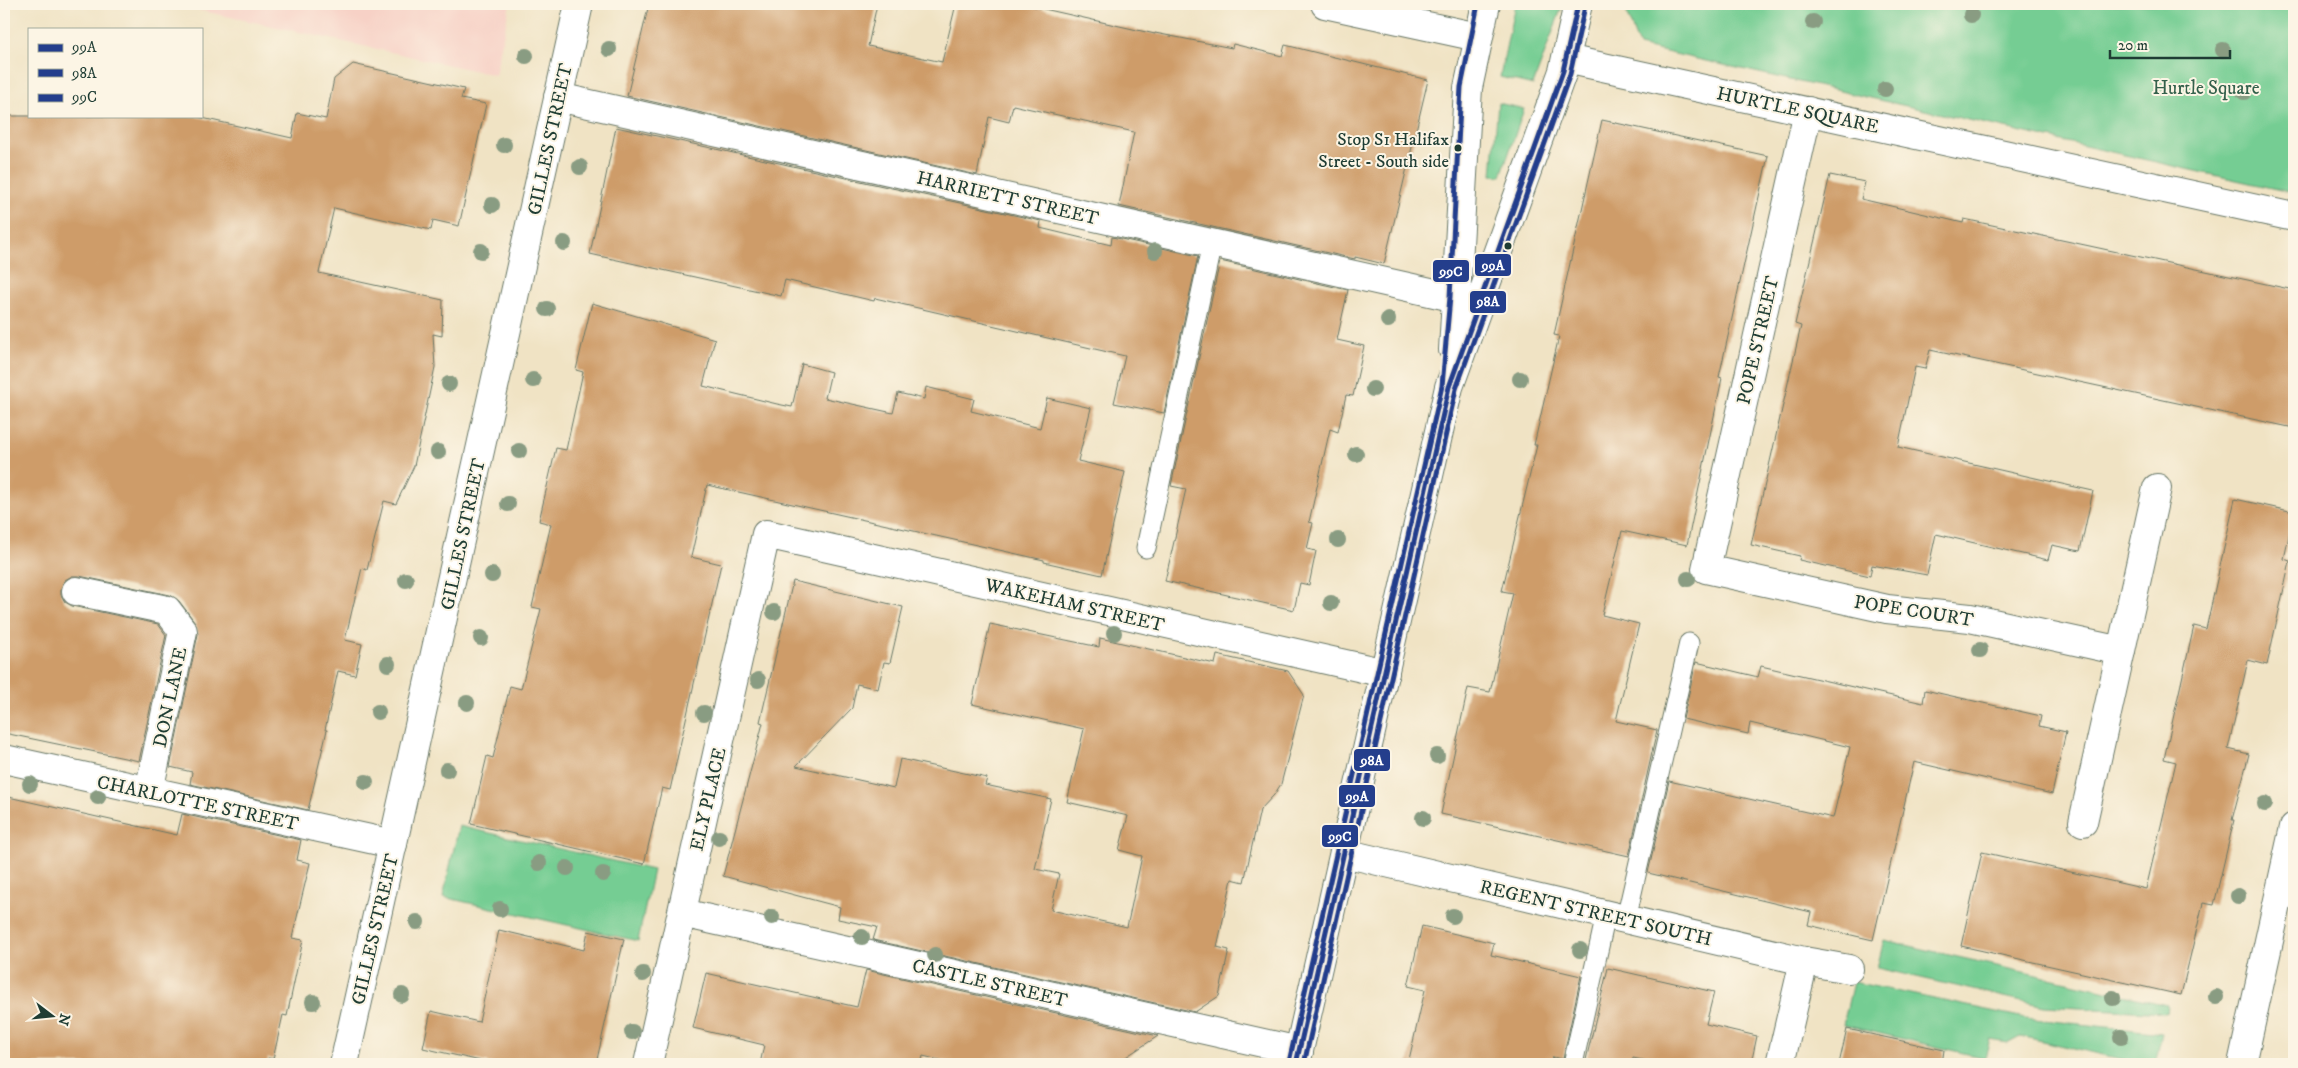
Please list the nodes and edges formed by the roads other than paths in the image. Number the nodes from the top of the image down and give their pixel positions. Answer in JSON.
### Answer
{"nodes":[{"id":1,"x":579,"y":4,"type":"edge"},
{"id":2,"x":1325,"y":4,"type":"edge"},
{"id":3,"x":1486,"y":4,"type":"edge"},
{"id":4,"x":1578,"y":4,"type":"edge"},
{"id":5,"x":1478,"y":37,"type":"junction"},
{"id":6,"x":1566,"y":59,"type":"junction"},
{"id":7,"x":558,"y":97,"type":"junction"},
{"id":8,"x":1808,"y":111,"type":"junction"},
{"id":9,"x":2294,"y":217,"type":"edge"},
{"id":10,"x":1212,"y":243,"type":"junction"},
{"id":11,"x":1457,"y":298,"type":"junction"},
{"id":12,"x":1450,"y":387,"type":"junction"},
{"id":13,"x":2157,"y":488,"type":"dead end"},
{"id":14,"x":766,"y":534,"type":"joint"},
{"id":15,"x":1146,"y":548,"type":"dead end"},
{"id":16,"x":1706,"y":569,"type":"joint"},
{"id":17,"x":76,"y":591,"type":"dead end"},
{"id":18,"x":1689,"y":642,"type":"dead end"},
{"id":19,"x":2121,"y":651,"type":"junction"},
{"id":20,"x":1385,"y":673,"type":"junction"},
{"id":21,"x":4,"y":759,"type":"edge"},
{"id":22,"x":149,"y":791,"type":"junction"},
{"id":23,"x":2083,"y":822,"type":"dead end"},
{"id":24,"x":2294,"y":827,"type":"edge"},
{"id":25,"x":393,"y":844,"type":"junction"},
{"id":26,"x":1344,"y":853,"type":"junction"},
{"id":27,"x":682,"y":912,"type":"junction"},
{"id":28,"x":1616,"y":917,"type":"junction"},
{"id":29,"x":1804,"y":961,"type":"junction"},
{"id":30,"x":1849,"y":970,"type":"dead end"},
{"id":31,"x":1298,"y":1058,"type":"edge"},
{"id":32,"x":344,"y":1064,"type":"edge"},
{"id":33,"x":648,"y":1064,"type":"edge"},
{"id":34,"x":1573,"y":1064,"type":"edge"},
{"id":35,"x":1780,"y":1064,"type":"edge"},
{"id":36,"x":2242,"y":1064,"type":"edge"}],
"edges":[{"from":1,"to":7,"type":"street","name":"GILLES STREET"},
{"from":2,"to":5,"type":"street"},
{"from":3,"to":5,"type":"street"},
{"from":4,"to":6,"type":"street"},
{"from":5,"to":11,"type":"street"},
{"from":6,"to":8,"type":"street","name":"HURTLE SQUARE"},
{"from":6,"to":12,"type":"street"},
{"from":7,"to":10,"type":"street","name":"HARRIETT STREET"},
{"from":7,"to":25,"type":"street","name":"GILLES STREET"},
{"from":8,"to":9,"type":"street","name":"HURTLE SQUARE"},
{"from":8,"to":16,"type":"street","name":"POPE STREET"},
{"from":10,"to":11,"type":"street","name":"HARRIETT STREET"},
{"from":10,"to":15,"type":"lane"},
{"from":11,"to":12,"type":"street"},
{"from":12,"to":20,"type":"street"},
{"from":13,"to":19,"type":"street"},
{"from":14,"to":20,"type":"street","name":"WAKEHAM STREET"},
{"from":14,"to":27,"type":"street","name":"ELY PLACE"},
{"from":16,"to":19,"type":"street","name":"POPE COURT"},
{"from":17,"to":22,"type":"street","name":"DON LANE"},
{"from":18,"to":28,"type":"lane"},
{"from":19,"to":23,"type":"street"},
{"from":20,"to":26,"type":"street"},
{"from":21,"to":22,"type":"street","name":"CHARLOTTE STREET"},
{"from":22,"to":25,"type":"street","name":"CHARLOTTE STREET"},
{"from":24,"to":36,"type":"street"},
{"from":25,"to":32,"type":"street","name":"GILLES STREET"},
{"from":26,"to":28,"type":"street","name":"REGENT STREET SOUTH"},
{"from":26,"to":31,"type":"street"},
{"from":27,"to":31,"type":"street","name":"CASTLE STREET"},
{"from":27,"to":33,"type":"street","name":"ELY PLACE"},
{"from":28,"to":29,"type":"street","name":"REGENT STREET SOUTH"},
{"from":28,"to":34,"type":"lane"},
{"from":29,"to":30,"type":"street","name":"REGENT STREET SOUTH"},
{"from":29,"to":35,"type":"street"}]}
